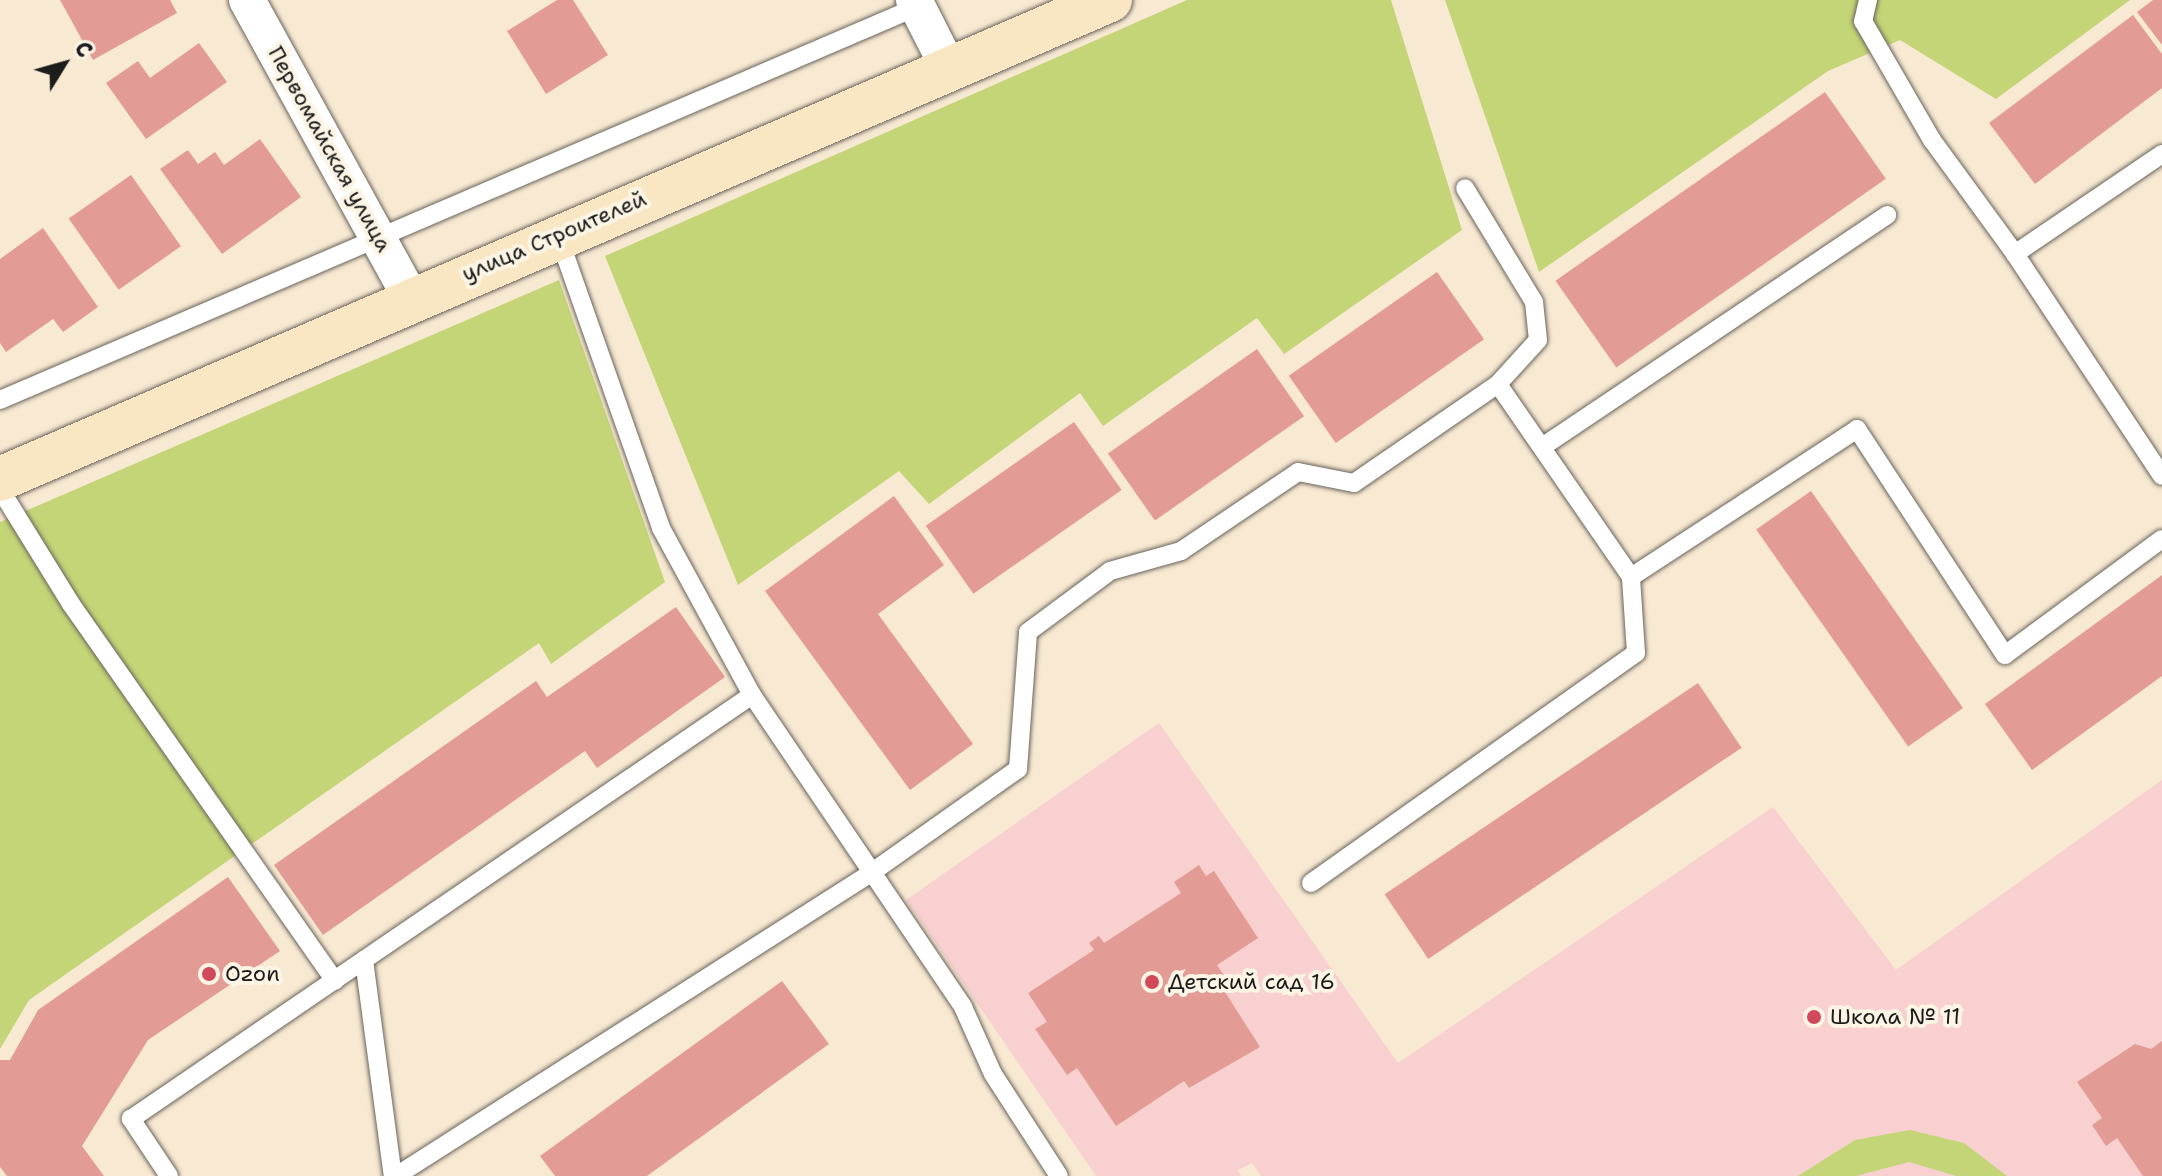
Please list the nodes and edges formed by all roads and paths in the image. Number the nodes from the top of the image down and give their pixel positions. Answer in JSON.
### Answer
{"nodes":[{"id":1,"x":247,"y":0,"type":"edge"},
{"id":2,"x":1110,"y":0,"type":"edge"},
{"id":3,"x":1868,"y":0,"type":"edge"},
{"id":4,"x":921,"y":2,"type":"edge"},
{"id":5,"x":949,"y":69,"type":"junction"},
{"id":6,"x":2162,"y":154,"type":"edge"},
{"id":7,"x":1465,"y":188,"type":"dead end"},
{"id":8,"x":1887,"y":215,"type":"dead end"},
{"id":9,"x":558,"y":233,"type":"junction"},
{"id":10,"x":377,"y":236,"type":"junction"},
{"id":11,"x":2015,"y":254,"type":"junction"},
{"id":12,"x":411,"y":298,"type":"junction"},
{"id":13,"x":1498,"y":384,"type":"junction"},
{"id":14,"x":0,"y":400,"type":"edge"},
{"id":15,"x":1542,"y":447,"type":"junction"},
{"id":16,"x":2162,"y":476,"type":"edge"},
{"id":17,"x":0,"y":479,"type":"edge"},
{"id":18,"x":0,"y":489,"type":"edge"},
{"id":19,"x":2162,"y":539,"type":"edge"},
{"id":20,"x":1631,"y":577,"type":"junction"},
{"id":21,"x":752,"y":695,"type":"junction"},
{"id":22,"x":871,"y":873,"type":"junction"},
{"id":23,"x":1311,"y":883,"type":"dead end"},
{"id":24,"x":364,"y":960,"type":"junction"},
{"id":25,"x":335,"y":981,"type":"junction"},
{"id":26,"x":169,"y":1176,"type":"edge"},
{"id":27,"x":395,"y":1176,"type":"edge"},
{"id":28,"x":1059,"y":1176,"type":"edge"}],
"edges":[{"from":1,"to":10,"type":"street","name":"Первомайская улица"},
{"from":2,"to":5,"type":"street","name":"улица Строителей"},
{"from":3,"to":11,"type":"lane"},
{"from":4,"to":5,"type":"street"},
{"from":4,"to":10,"type":"lane"},
{"from":5,"to":9,"type":"street","name":"улица Строителей"},
{"from":6,"to":11,"type":"lane"},
{"from":7,"to":13,"type":"lane"},
{"from":8,"to":15,"type":"lane"},
{"from":9,"to":12,"type":"street","name":"улица Строителей"},
{"from":9,"to":21,"type":"lane"},
{"from":10,"to":12,"type":"street","name":"Первомайская улица"},
{"from":10,"to":14,"type":"lane"},
{"from":11,"to":16,"type":"lane"},
{"from":12,"to":17,"type":"street","name":"улица Строителей"},
{"from":13,"to":15,"type":"lane"},
{"from":13,"to":22,"type":"lane"},
{"from":15,"to":20,"type":"lane"},
{"from":18,"to":25,"type":"lane"},
{"from":19,"to":20,"type":"lane"},
{"from":20,"to":23,"type":"lane"},
{"from":21,"to":22,"type":"lane"},
{"from":21,"to":24,"type":"lane"},
{"from":22,"to":27,"type":"lane"},
{"from":22,"to":28,"type":"lane"},
{"from":24,"to":25,"type":"lane"},
{"from":24,"to":27,"type":"lane"},
{"from":25,"to":26,"type":"lane"}]}
